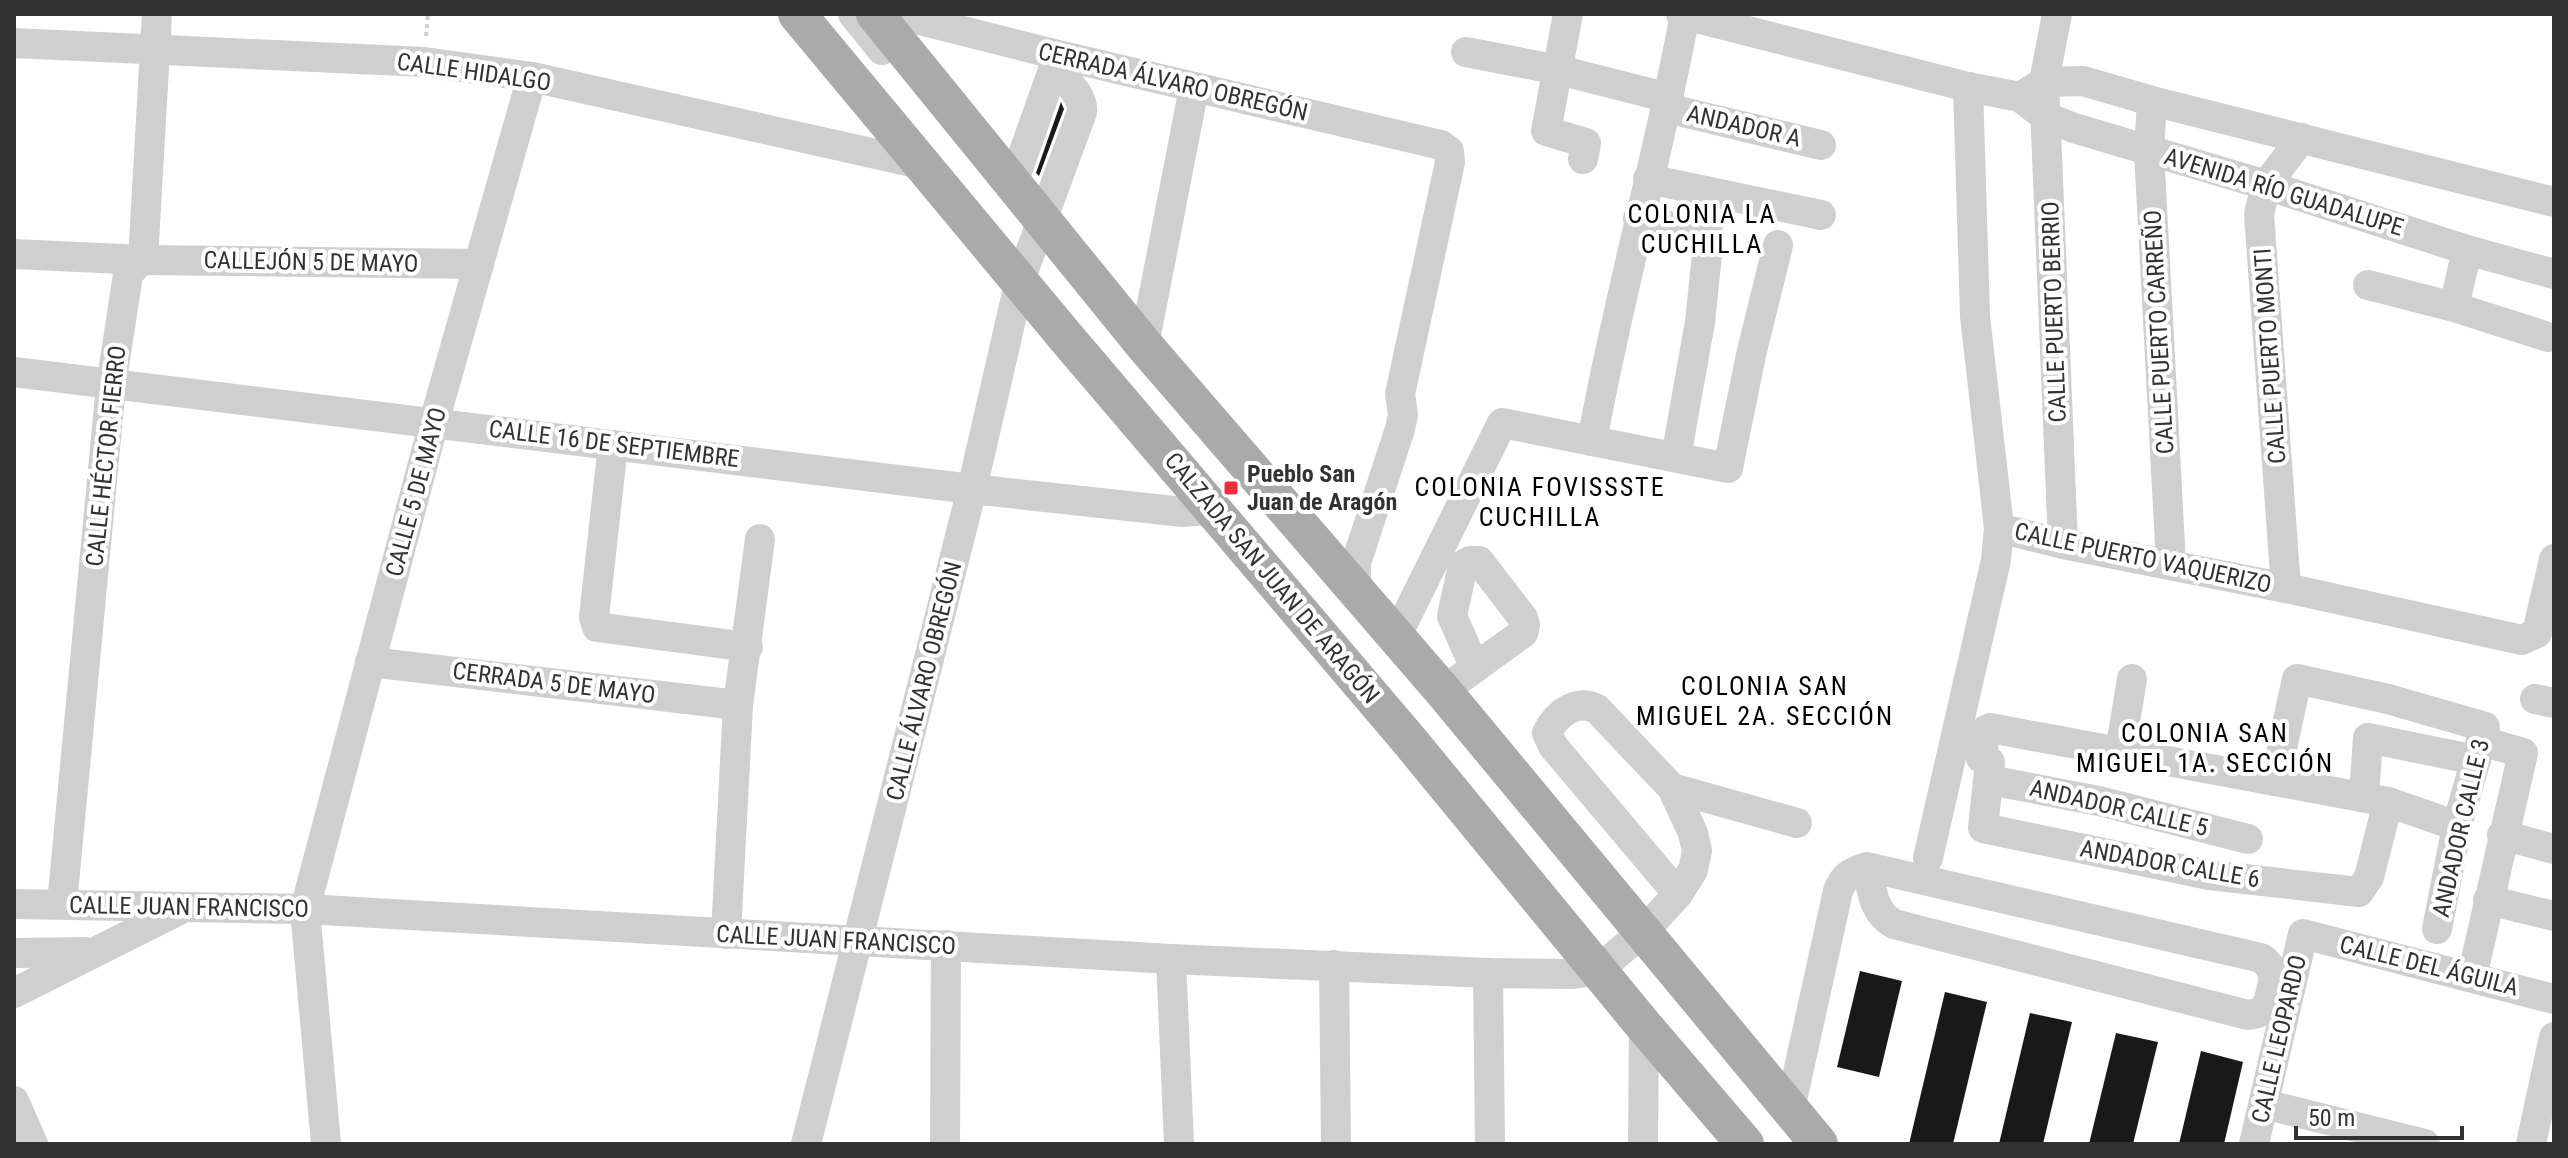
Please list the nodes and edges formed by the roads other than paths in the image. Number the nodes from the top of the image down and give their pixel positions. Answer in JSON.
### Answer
{"nodes":[{"id":1,"x":157,"y":14,"type":"edge"},
{"id":2,"x":797,"y":14,"type":"edge"},
{"id":3,"x":820,"y":14,"type":"edge"},
{"id":4,"x":853,"y":14,"type":"edge"},
{"id":5,"x":875,"y":14,"type":"edge"},
{"id":6,"x":896,"y":14,"type":"edge"},
{"id":7,"x":1568,"y":14,"type":"edge"},
{"id":8,"x":2057,"y":14,"type":"edge"},
{"id":9,"x":1683,"y":15,"type":"edge"},
{"id":10,"x":14,"y":43,"type":"edge"},
{"id":11,"x":157,"y":51,"type":"junction"},
{"id":12,"x":1466,"y":52,"type":"dead end"},
{"id":13,"x":1054,"y":61,"type":"junction"},
{"id":14,"x":1559,"y":70,"type":"junction"},
{"id":15,"x":532,"y":77,"type":"junction"},
{"id":16,"x":1968,"y":87,"type":"junction"},
{"id":17,"x":1194,"y":88,"type":"junction"},
{"id":18,"x":2032,"y":89,"type":"junction"},
{"id":19,"x":2152,"y":101,"type":"junction"},
{"id":20,"x":1668,"y":103,"type":"junction"},
{"id":21,"x":2046,"y":117,"type":"junction"},
{"id":22,"x":2302,"y":138,"type":"junction"},
{"id":23,"x":1821,"y":145,"type":"dead end"},
{"id":24,"x":2149,"y":151,"type":"junction"},
{"id":25,"x":1583,"y":159,"type":"dead end"},
{"id":26,"x":925,"y":165,"type":"junction"},
{"id":27,"x":1648,"y":179,"type":"junction"},
{"id":28,"x":1013,"y":183,"type":"junction"},
{"id":29,"x":2266,"y":185,"type":"junction"},
{"id":30,"x":2554,"y":202,"type":"edge"},
{"id":31,"x":1821,"y":215,"type":"dead end"},
{"id":32,"x":1638,"y":219,"type":"junction"},
{"id":33,"x":1778,"y":245,"type":"dead end"},
{"id":34,"x":1031,"y":248,"type":"junction"},
{"id":35,"x":2467,"y":250,"type":"junction"},
{"id":36,"x":14,"y":254,"type":"edge"},
{"id":37,"x":143,"y":260,"type":"junction"},
{"id":38,"x":479,"y":264,"type":"junction"},
{"id":39,"x":2554,"y":274,"type":"edge"},
{"id":40,"x":2368,"y":285,"type":"dead end"},
{"id":41,"x":2454,"y":307,"type":"junction"},
{"id":42,"x":2548,"y":337,"type":"dead end"},
{"id":43,"x":1144,"y":345,"type":"junction"},
{"id":44,"x":14,"y":372,"type":"edge"},
{"id":45,"x":111,"y":385,"type":"junction"},
{"id":46,"x":434,"y":422,"type":"junction"},
{"id":47,"x":1592,"y":441,"type":"junction"},
{"id":48,"x":613,"y":445,"type":"junction"},
{"id":49,"x":1676,"y":457,"type":"junction"},
{"id":50,"x":972,"y":489,"type":"junction"},
{"id":51,"x":1215,"y":509,"type":"junction"},
{"id":52,"x":1999,"y":528,"type":"junction"},
{"id":53,"x":760,"y":539,"type":"dead end"},
{"id":54,"x":2063,"y":544,"type":"junction"},
{"id":55,"x":2554,"y":559,"type":"edge"},
{"id":56,"x":2171,"y":564,"type":"junction"},
{"id":57,"x":2286,"y":588,"type":"junction"},
{"id":58,"x":1356,"y":589,"type":"junction"},
{"id":59,"x":1396,"y":637,"type":"junction"},
{"id":60,"x":2538,"y":637,"type":"edge"},
{"id":61,"x":748,"y":647,"type":"junction"},
{"id":62,"x":370,"y":662,"type":"junction"},
{"id":63,"x":1474,"y":666,"type":"dead end"},
{"id":64,"x":2132,"y":679,"type":"dead end"},
{"id":65,"x":1443,"y":691,"type":"junction"},
{"id":66,"x":738,"y":705,"type":"junction"},
{"id":67,"x":2480,"y":743,"type":"junction"},
{"id":68,"x":2120,"y":752,"type":"junction"},
{"id":69,"x":1989,"y":780,"type":"junction"},
{"id":70,"x":2275,"y":781,"type":"junction"},
{"id":71,"x":1672,"y":788,"type":"junction"},
{"id":72,"x":2376,"y":800,"type":"junction"},
{"id":73,"x":1797,"y":823,"type":"dead end"},
{"id":74,"x":2457,"y":826,"type":"junction"},
{"id":75,"x":2502,"y":835,"type":"junction"},
{"id":76,"x":2248,"y":839,"type":"dead end"},
{"id":77,"x":2554,"y":849,"type":"edge"},
{"id":78,"x":1928,"y":858,"type":"dead end"},
{"id":79,"x":1867,"y":867,"type":"junction"},
{"id":80,"x":1678,"y":894,"type":"junction"},
{"id":81,"x":2488,"y":900,"type":"junction"},
{"id":82,"x":14,"y":904,"type":"edge"},
{"id":83,"x":62,"y":904,"type":"junction"},
{"id":84,"x":185,"y":908,"type":"junction"},
{"id":85,"x":305,"y":909,"type":"junction"},
{"id":86,"x":2432,"y":912,"type":"dead end"},
{"id":87,"x":2554,"y":916,"type":"edge"},
{"id":88,"x":726,"y":934,"type":"junction"},
{"id":89,"x":2303,"y":934,"type":"joint"},
{"id":90,"x":858,"y":942,"type":"junction"},
{"id":91,"x":946,"y":945,"type":"junction"},
{"id":92,"x":1621,"y":951,"type":"junction"},
{"id":93,"x":91,"y":952,"type":"junction"},
{"id":94,"x":14,"y":953,"type":"edge"},
{"id":95,"x":1171,"y":959,"type":"junction"},
{"id":96,"x":1334,"y":965,"type":"junction"},
{"id":97,"x":1488,"y":973,"type":"junction"},
{"id":98,"x":2472,"y":977,"type":"junction"},
{"id":99,"x":14,"y":993,"type":"edge"},
{"id":100,"x":2554,"y":999,"type":"edge"},
{"id":101,"x":1644,"y":1026,"type":"junction"},
{"id":102,"x":2554,"y":1037,"type":"edge"},
{"id":103,"x":14,"y":1101,"type":"edge"},
{"id":104,"x":2264,"y":1104,"type":"junction"},
{"id":105,"x":1794,"y":1126,"type":"edge"},
{"id":106,"x":2351,"y":1135,"type":"edge"},
{"id":107,"x":33,"y":1144,"type":"edge"},
{"id":108,"x":326,"y":1144,"type":"edge"},
{"id":109,"x":806,"y":1144,"type":"edge"},
{"id":110,"x":945,"y":1144,"type":"edge"},
{"id":111,"x":1179,"y":1144,"type":"edge"},
{"id":112,"x":1336,"y":1144,"type":"edge"},
{"id":113,"x":1490,"y":1144,"type":"edge"},
{"id":114,"x":1643,"y":1144,"type":"edge"},
{"id":115,"x":1745,"y":1144,"type":"edge"},
{"id":116,"x":1760,"y":1144,"type":"edge"},
{"id":117,"x":1819,"y":1144,"type":"edge"},
{"id":118,"x":2254,"y":1144,"type":"edge"},
{"id":119,"x":2425,"y":1144,"type":"edge"},
{"id":120,"x":2531,"y":1144,"type":"edge"}],
"edges":[{"from":1,"to":11,"type":"street","name":"CALLE HÉCTOR FIERRO"},
{"from":2,"to":26,"type":"main road","name":"CALZADA SAN JUAN DE ARAGÓN"},
{"from":3,"to":34,"type":"street"},
{"from":4,"to":34,"type":"street"},
{"from":5,"to":28,"type":"main road","name":"CALZADA SAN JUAN DE ARAGÓN"},
{"from":6,"to":13,"type":"street","name":"CERRADA ÁLVARO OBREGÓN"},
{"from":7,"to":14,"type":"street"},
{"from":8,"to":18,"type":"street"},
{"from":9,"to":16,"type":"street","name":"AVENIDA RÍO GUADALUPE"},
{"from":9,"to":20,"type":"street"},
{"from":10,"to":11,"type":"street","name":"CALLE HIDALGO"},
{"from":11,"to":15,"type":"street","name":"CALLE HIDALGO"},
{"from":11,"to":37,"type":"street","name":"CALLE HÉCTOR FIERRO"},
{"from":12,"to":14,"type":"street","name":"ANDADOR A"},
{"from":13,"to":17,"type":"street","name":"CERRADA ÁLVARO OBREGÓN"},
{"from":13,"to":28,"type":"street"},
{"from":13,"to":34,"type":"street","name":"CALLE ÁLVARO OBREGÓN"},
{"from":14,"to":20,"type":"street","name":"ANDADOR A"},
{"from":14,"to":25,"type":"street"},
{"from":15,"to":26,"type":"street","name":"CALLE HIDALGO"},
{"from":15,"to":38,"type":"street","name":"CALLE 5 DE MAYO"},
{"from":16,"to":18,"type":"street","name":"AVENIDA RÍO GUADALUPE"},
{"from":16,"to":52,"type":"street"},
{"from":17,"to":43,"type":"street"},
{"from":17,"to":58,"type":"street","name":"CERRADA ÁLVARO OBREGÓN"},
{"from":18,"to":19,"type":"street","name":"AVENIDA RÍO GUADALUPE"},
{"from":18,"to":21,"type":"street","name":"AVENIDA RÍO GUADALUPE"},
{"from":19,"to":22,"type":"street","name":"AVENIDA RÍO GUADALUPE"},
{"from":19,"to":24,"type":"street","name":"CALLE PUERTO CARREÑO"},
{"from":20,"to":23,"type":"street","name":"ANDADOR A"},
{"from":20,"to":27,"type":"street"},
{"from":21,"to":24,"type":"street","name":"AVENIDA RÍO GUADALUPE"},
{"from":21,"to":54,"type":"street","name":"CALLE PUERTO BERRIO"},
{"from":22,"to":29,"type":"street","name":"CALLE PUERTO MONTI"},
{"from":22,"to":30,"type":"street","name":"AVENIDA RÍO GUADALUPE"},
{"from":24,"to":29,"type":"street","name":"AVENIDA RÍO GUADALUPE"},
{"from":24,"to":56,"type":"street","name":"CALLE PUERTO CARREÑO"},
{"from":26,"to":34,"type":"main road","name":"CALZADA SAN JUAN DE ARAGÓN"},
{"from":27,"to":31,"type":"street"},
{"from":27,"to":32,"type":"street"},
{"from":28,"to":34,"type":"main road","name":"CALZADA SAN JUAN DE ARAGÓN"},
{"from":29,"to":35,"type":"street","name":"AVENIDA RÍO GUADALUPE"},
{"from":29,"to":57,"type":"street","name":"CALLE PUERTO MONTI"},
{"from":32,"to":47,"type":"street"},
{"from":32,"to":49,"type":"street"},
{"from":33,"to":49,"type":"street"},
{"from":34,"to":43,"type":"main road","name":"CALZADA SAN JUAN DE ARAGÓN"},
{"from":34,"to":50,"type":"street","name":"CALLE ÁLVARO OBREGÓN"},
{"from":34,"to":51,"type":"main road","name":"CALZADA SAN JUAN DE ARAGÓN"},
{"from":34,"to":92,"type":"street"},
{"from":35,"to":39,"type":"street","name":"AVENIDA RÍO GUADALUPE"},
{"from":35,"to":41,"type":"street"},
{"from":36,"to":37,"type":"street","name":"CALLEJÓN 5 DE MAYO"},
{"from":37,"to":38,"type":"street","name":"CALLEJÓN 5 DE MAYO"},
{"from":37,"to":45,"type":"street","name":"CALLE HÉCTOR FIERRO"},
{"from":38,"to":46,"type":"street","name":"CALLE 5 DE MAYO"},
{"from":40,"to":41,"type":"street"},
{"from":41,"to":42,"type":"street"},
{"from":43,"to":58,"type":"main road","name":"CALZADA SAN JUAN DE ARAGÓN"},
{"from":44,"to":45,"type":"street","name":"CALLE 16 DE SEPTIEMBRE"},
{"from":45,"to":46,"type":"street","name":"CALLE 16 DE SEPTIEMBRE"},
{"from":45,"to":83,"type":"street","name":"CALLE HÉCTOR FIERRO"},
{"from":46,"to":48,"type":"street","name":"CALLE 16 DE SEPTIEMBRE"},
{"from":46,"to":62,"type":"street","name":"CALLE 5 DE MAYO"},
{"from":47,"to":49,"type":"street"},
{"from":47,"to":59,"type":"street"},
{"from":48,"to":50,"type":"street","name":"CALLE 16 DE SEPTIEMBRE"},
{"from":48,"to":61,"type":"street"},
{"from":50,"to":51,"type":"street","name":"CALLE 16 DE SEPTIEMBRE"},
{"from":50,"to":90,"type":"street","name":"CALLE ÁLVARO OBREGÓN"},
{"from":51,"to":92,"type":"main road","name":"CALZADA SAN JUAN DE ARAGÓN"},
{"from":52,"to":54,"type":"street","name":"CALLE PUERTO VAQUERIZO"},
{"from":52,"to":78,"type":"street"},
{"from":53,"to":61,"type":"street"},
{"from":54,"to":56,"type":"street","name":"CALLE PUERTO VAQUERIZO"},
{"from":55,"to":60,"type":"street"},
{"from":56,"to":57,"type":"street","name":"CALLE PUERTO VAQUERIZO"},
{"from":57,"to":60,"type":"street","name":"CALLE PUERTO VAQUERIZO"},
{"from":58,"to":59,"type":"main road","name":"CALZADA SAN JUAN DE ARAGÓN"},
{"from":59,"to":65,"type":"main road","name":"CALZADA SAN JUAN DE ARAGÓN"},
{"from":61,"to":66,"type":"street"},
{"from":62,"to":66,"type":"street","name":"CERRADA 5 DE MAYO"},
{"from":62,"to":85,"type":"street","name":"CALLE 5 DE MAYO"},
{"from":63,"to":65,"type":"street"},
{"from":64,"to":68,"type":"street"},
{"from":65,"to":92,"type":"main road","name":"CALZADA SAN JUAN DE ARAGÓN"},
{"from":66,"to":88,"type":"street"},
{"from":67,"to":70,"type":"street"},
{"from":67,"to":72,"type":"street"},
{"from":67,"to":74,"type":"street","name":"ANDADOR CALLE 3"},
{"from":67,"to":75,"type":"street"},
{"from":68,"to":69,"type":"street"},
{"from":68,"to":70,"type":"street"},
{"from":69,"to":72,"type":"street","name":"ANDADOR CALLE 6"},
{"from":69,"to":76,"type":"street","name":"ANDADOR CALLE 5"},
{"from":70,"to":72,"type":"street"},
{"from":71,"to":73,"type":"street"},
{"from":71,"to":80,"type":"street"},
{"from":71,"to":80,"type":"street"},
{"from":72,"to":74,"type":"street"},
{"from":74,"to":86,"type":"street","name":"ANDADOR CALLE 3"},
{"from":75,"to":77,"type":"street"},
{"from":75,"to":81,"type":"street"},
{"from":79,"to":79,"type":"street"},
{"from":79,"to":105,"type":"street"},
{"from":80,"to":92,"type":"street"},
{"from":81,"to":87,"type":"street"},
{"from":81,"to":98,"type":"street"},
{"from":82,"to":83,"type":"street","name":"CALLE JUAN FRANCISCO"},
{"from":83,"to":84,"type":"street","name":"CALLE JUAN FRANCISCO"},
{"from":84,"to":85,"type":"street","name":"CALLE JUAN FRANCISCO"},
{"from":84,"to":93,"type":"street"},
{"from":85,"to":88,"type":"street","name":"CALLE JUAN FRANCISCO"},
{"from":85,"to":108,"type":"street"},
{"from":88,"to":90,"type":"street","name":"CALLE JUAN FRANCISCO"},
{"from":89,"to":98,"type":"street","name":"CALLE DEL ÁGUILA"},
{"from":89,"to":104,"type":"street","name":"CALLE LEOPARDO"},
{"from":90,"to":91,"type":"street","name":"CALLE JUAN FRANCISCO"},
{"from":90,"to":109,"type":"street","name":"CALLE ÁLVARO OBREGÓN"},
{"from":91,"to":95,"type":"street","name":"CALLE JUAN FRANCISCO"},
{"from":91,"to":110,"type":"street"},
{"from":92,"to":97,"type":"street","name":"CALLE JUAN FRANCISCO"},
{"from":92,"to":101,"type":"main road","name":"CALZADA SAN JUAN DE ARAGÓN"},
{"from":92,"to":105,"type":"main road","name":"CALZADA SAN JUAN DE ARAGÓN"},
{"from":92,"to":116,"type":"street"},
{"from":93,"to":94,"type":"street"},
{"from":93,"to":99,"type":"street"},
{"from":95,"to":96,"type":"street","name":"CALLE JUAN FRANCISCO"},
{"from":95,"to":111,"type":"street"},
{"from":96,"to":97,"type":"street","name":"CALLE JUAN FRANCISCO"},
{"from":96,"to":112,"type":"street"},
{"from":97,"to":113,"type":"street"},
{"from":98,"to":100,"type":"street","name":"CALLE DEL ÁGUILA"},
{"from":101,"to":114,"type":"street"},
{"from":101,"to":115,"type":"main road","name":"CALZADA SAN JUAN DE ARAGÓN"},
{"from":102,"to":120,"type":"street"},
{"from":103,"to":107,"type":"street"},
{"from":104,"to":106,"type":"street"},
{"from":104,"to":118,"type":"street","name":"CALLE LEOPARDO"},
{"from":105,"to":117,"type":"main road","name":"CALZADA SAN JUAN DE ARAGÓN"},
{"from":106,"to":119,"type":"street"}]}
